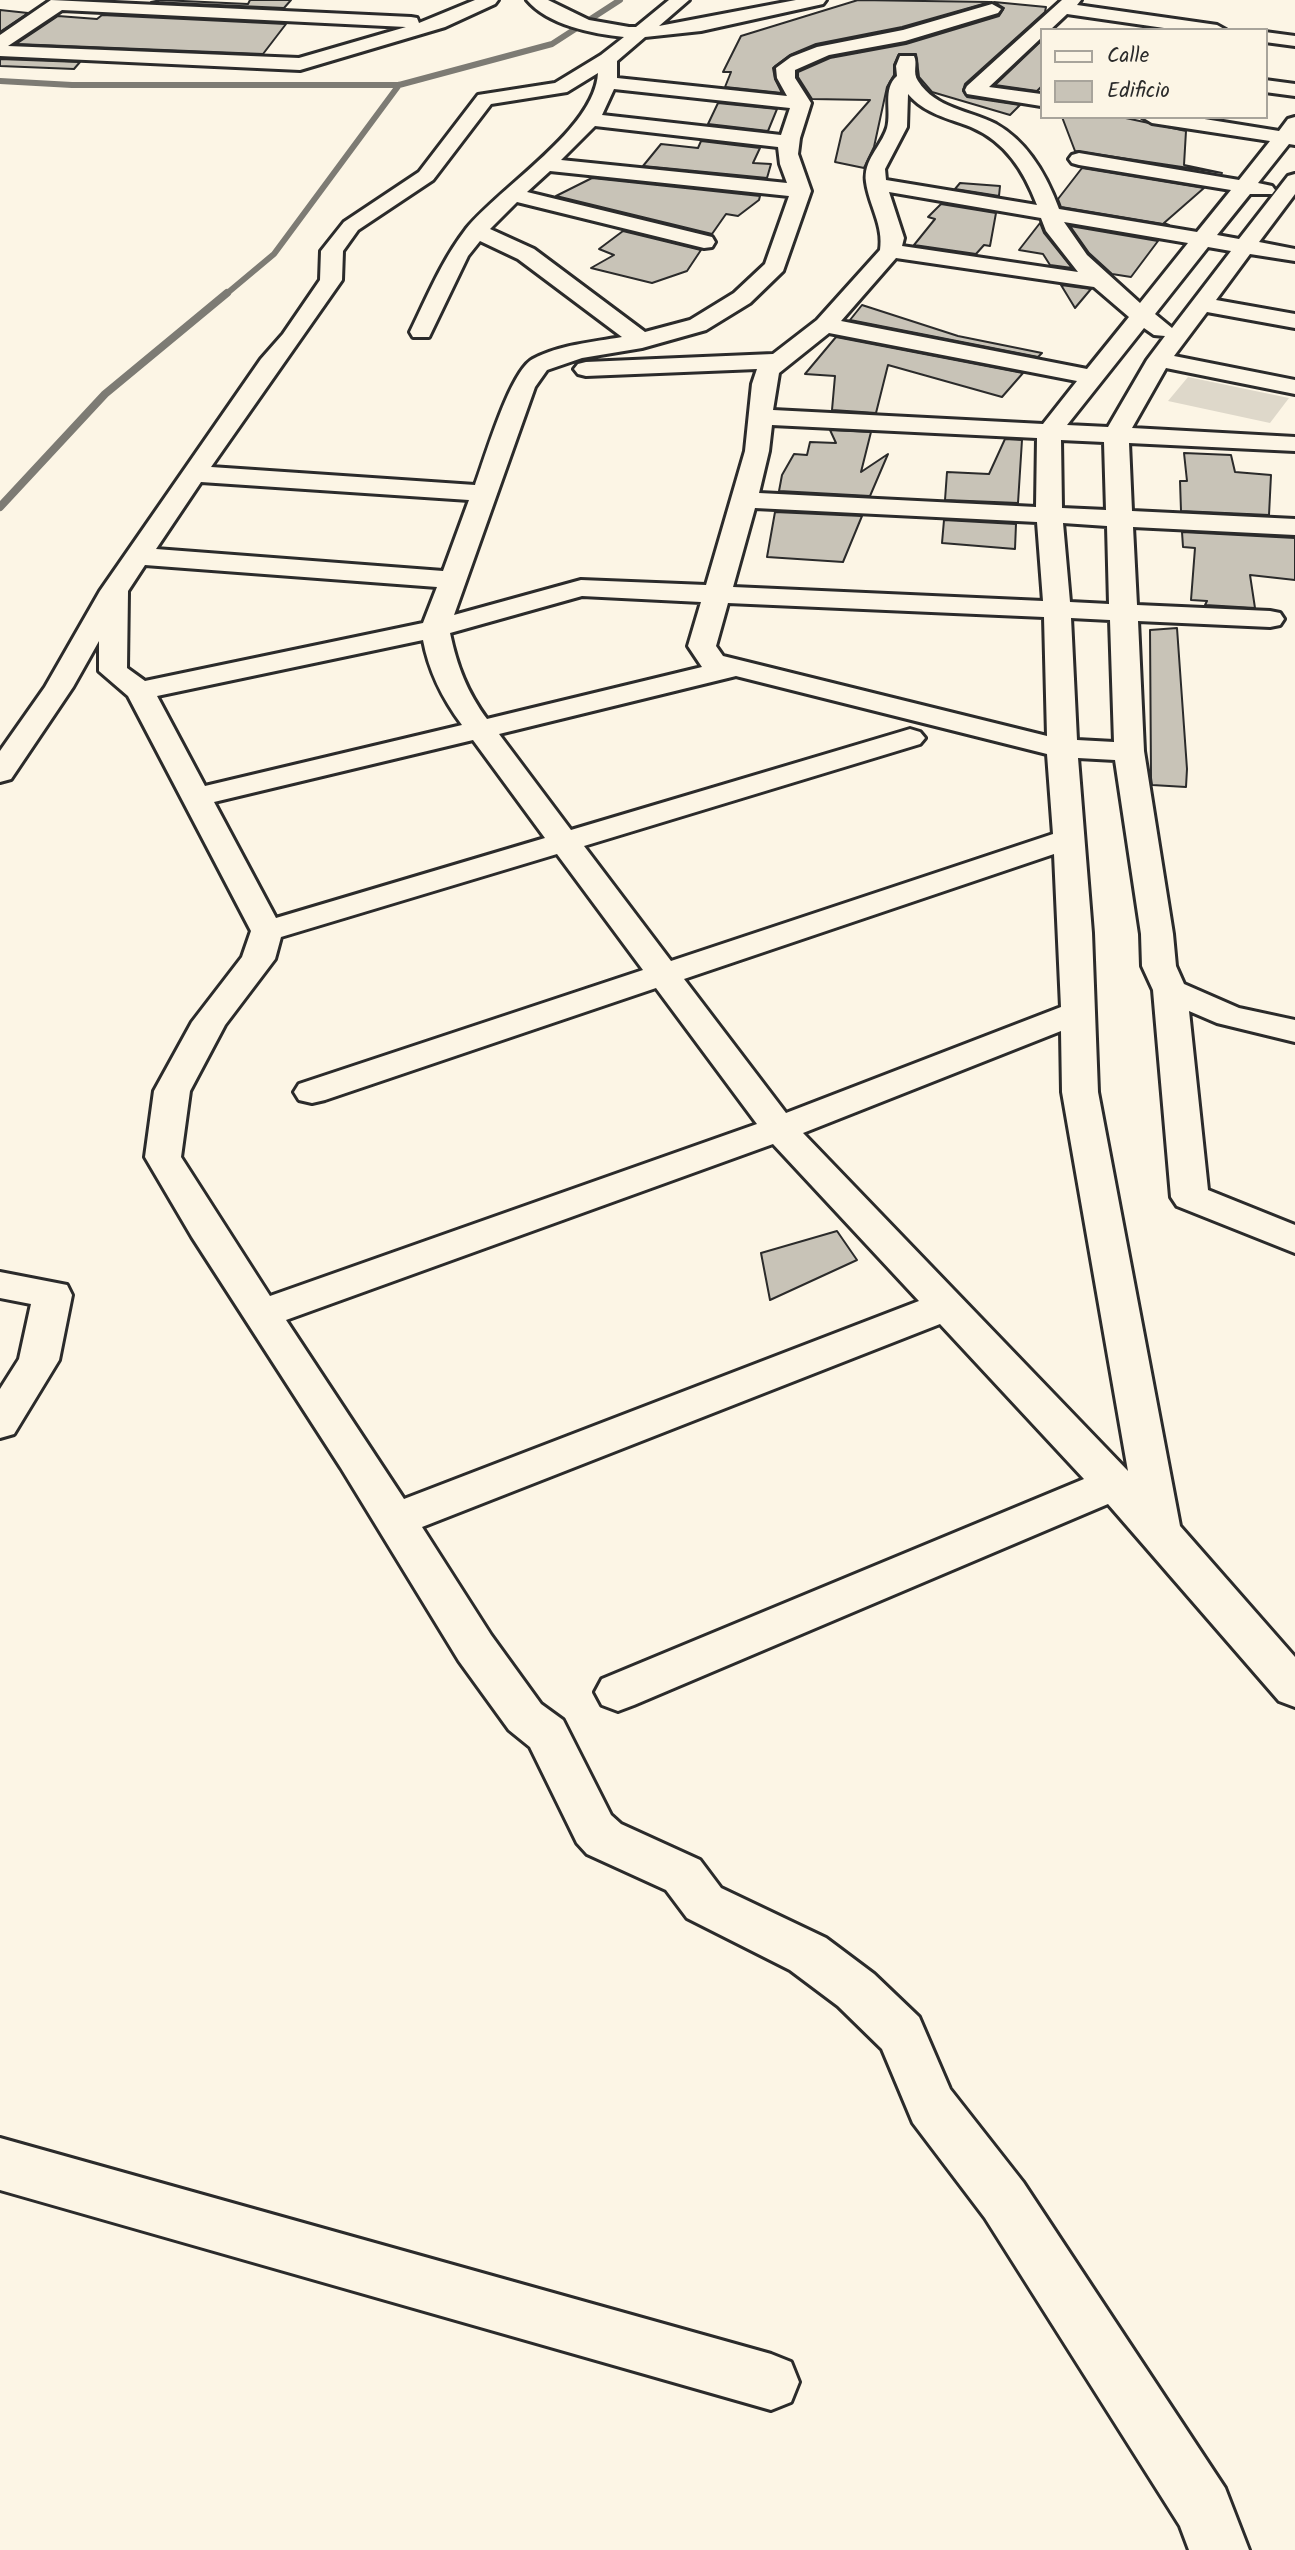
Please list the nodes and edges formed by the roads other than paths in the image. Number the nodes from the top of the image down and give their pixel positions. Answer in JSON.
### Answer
{"nodes":[{"id":1,"x":489,"y":0,"type":"edge"},
{"id":2,"x":536,"y":0,"type":"edge"},
{"id":3,"x":680,"y":0,"type":"edge"},
{"id":4,"x":817,"y":0,"type":"edge"},
{"id":5,"x":60,"y":2,"type":"edge"},
{"id":6,"x":1068,"y":4,"type":"edge"},
{"id":7,"x":994,"y":5,"type":"edge"},
{"id":8,"x":252,"y":14,"type":"junction"},
{"id":9,"x":439,"y":23,"type":"junction"},
{"id":10,"x":1041,"y":28,"type":"edge"},
{"id":11,"x":1206,"y":28,"type":"edge"},
{"id":12,"x":1040,"y":29,"type":"edge"},
{"id":13,"x":642,"y":34,"type":"junction"},
{"id":14,"x":1267,"y":37,"type":"edge"},
{"id":15,"x":1295,"y":41,"type":"edge"},
{"id":16,"x":0,"y":43,"type":"edge"},
{"id":17,"x":1017,"y":50,"type":"junction"},
{"id":18,"x":0,"y":51,"type":"edge"},
{"id":19,"x":1040,"y":54,"type":"edge"},
{"id":20,"x":608,"y":59,"type":"junction"},
{"id":21,"x":212,"y":60,"type":"junction"},
{"id":22,"x":906,"y":78,"type":"junction"},
{"id":23,"x":607,"y":83,"type":"junction"},
{"id":24,"x":1267,"y":86,"type":"edge"},
{"id":25,"x":1295,"y":90,"type":"edge"},
{"id":26,"x":1040,"y":100,"type":"edge"},
{"id":27,"x":801,"y":103,"type":"junction"},
{"id":28,"x":1169,"y":119,"type":"edge"},
{"id":29,"x":590,"y":120,"type":"junction"},
{"id":30,"x":1291,"y":133,"type":"edge"},
{"id":31,"x":786,"y":142,"type":"junction"},
{"id":32,"x":1079,"y":159,"type":"dead end"},
{"id":33,"x":545,"y":164,"type":"junction"},
{"id":34,"x":876,"y":184,"type":"junction"},
{"id":35,"x":1244,"y":186,"type":"junction"},
{"id":36,"x":1292,"y":189,"type":"edge"},
{"id":37,"x":801,"y":191,"type":"junction"},
{"id":38,"x":513,"y":194,"type":"junction"},
{"id":39,"x":1051,"y":214,"type":"junction"},
{"id":40,"x":476,"y":231,"type":"junction"},
{"id":41,"x":1203,"y":239,"type":"junction"},
{"id":42,"x":704,"y":242,"type":"dead end"},
{"id":43,"x":1245,"y":246,"type":"junction"},
{"id":44,"x":891,"y":251,"type":"junction"},
{"id":45,"x":1295,"y":255,"type":"edge"},
{"id":46,"x":1098,"y":281,"type":"junction"},
{"id":47,"x":1201,"y":304,"type":"junction"},
{"id":48,"x":1142,"y":316,"type":"junction"},
{"id":49,"x":1295,"y":321,"type":"edge"},
{"id":50,"x":825,"y":325,"type":"junction"},
{"id":51,"x":421,"y":332,"type":"dead end"},
{"id":52,"x":1175,"y":339,"type":"junction"},
{"id":53,"x":642,"y":341,"type":"junction"},
{"id":54,"x":1159,"y":360,"type":"junction"},
{"id":55,"x":780,"y":361,"type":"junction"},
{"id":56,"x":536,"y":369,"type":"junction"},
{"id":57,"x":1093,"y":377,"type":"junction"},
{"id":58,"x":1295,"y":387,"type":"edge"},
{"id":59,"x":762,"y":417,"type":"junction"},
{"id":60,"x":1049,"y":432,"type":"junction"},
{"id":61,"x":1116,"y":435,"type":"junction"},
{"id":62,"x":1295,"y":444,"type":"edge"},
{"id":63,"x":195,"y":474,"type":"junction"},
{"id":64,"x":485,"y":494,"type":"junction"},
{"id":65,"x":745,"y":500,"type":"junction"},
{"id":66,"x":1049,"y":515,"type":"junction"},
{"id":67,"x":1119,"y":518,"type":"junction"},
{"id":68,"x":1295,"y":527,"type":"edge"},
{"id":69,"x":138,"y":556,"type":"junction"},
{"id":70,"x":454,"y":580,"type":"junction"},
{"id":71,"x":114,"y":591,"type":"junction"},
{"id":72,"x":715,"y":593,"type":"junction"},
{"id":73,"x":1056,"y":608,"type":"junction"},
{"id":74,"x":1123,"y":612,"type":"junction"},
{"id":75,"x":1269,"y":619,"type":"dead end"},
{"id":76,"x":435,"y":629,"type":"junction"},
{"id":77,"x":736,"y":668,"type":"junction"},
{"id":78,"x":140,"y":691,"type":"junction"},
{"id":79,"x":480,"y":729,"type":"junction"},
{"id":80,"x":910,"y":738,"type":"dead end"},
{"id":81,"x":1062,"y":749,"type":"junction"},
{"id":82,"x":1129,"y":751,"type":"junction"},
{"id":83,"x":0,"y":773,"type":"edge"},
{"id":84,"x":198,"y":797,"type":"junction"},
{"id":85,"x":1069,"y":839,"type":"junction"},
{"id":86,"x":564,"y":842,"type":"junction"},
{"id":87,"x":267,"y":931,"type":"junction"},
{"id":88,"x":664,"y":975,"type":"junction"},
{"id":89,"x":1170,"y":990,"type":"junction"},
{"id":90,"x":1078,"y":1012,"type":"junction"},
{"id":91,"x":1295,"y":1031,"type":"edge"},
{"id":92,"x":312,"y":1092,"type":"dead end"},
{"id":93,"x":779,"y":1129,"type":"junction"},
{"id":94,"x":1295,"y":1240,"type":"edge"},
{"id":95,"x":0,"y":1285,"type":"edge"},
{"id":96,"x":946,"y":1306,"type":"junction"},
{"id":97,"x":262,"y":1314,"type":"junction"},
{"id":98,"x":0,"y":1423,"type":"edge"},
{"id":99,"x":1114,"y":1484,"type":"junction"},
{"id":100,"x":395,"y":1520,"type":"junction"},
{"id":101,"x":1160,"y":1532,"type":"junction"},
{"id":102,"x":1295,"y":1688,"type":"edge"},
{"id":103,"x":618,"y":1692,"type":"dead end"},
{"id":104,"x":0,"y":2164,"type":"edge"},
{"id":105,"x":771,"y":2382,"type":"dead end"},
{"id":106,"x":1219,"y":2550,"type":"edge"}],
"edges":[{"from":1,"to":9,"type":"street"},
{"from":2,"to":13,"type":"street"},
{"from":3,"to":13,"type":"street"},
{"from":4,"to":13,"type":"street"},
{"from":5,"to":8,"type":"street"},
{"from":5,"to":16,"type":"street"},
{"from":6,"to":10,"type":"street"},
{"from":6,"to":11,"type":"street"},
{"from":7,"to":22,"type":"street"},
{"from":7,"to":27,"type":"street"},
{"from":8,"to":9,"type":"street"},
{"from":8,"to":21,"type":"street"},
{"from":9,"to":21,"type":"street"},
{"from":12,"to":17,"type":"street"},
{"from":13,"to":20,"type":"street"},
{"from":14,"to":15,"type":"street"},
{"from":17,"to":19,"type":"street"},
{"from":17,"to":26,"type":"street"},
{"from":18,"to":21,"type":"street"},
{"from":20,"to":23,"type":"street"},
{"from":20,"to":63,"type":"street"},
{"from":22,"to":34,"type":"street"},
{"from":22,"to":39,"type":"street"},
{"from":23,"to":27,"type":"street"},
{"from":23,"to":29,"type":"street"},
{"from":24,"to":25,"type":"street"},
{"from":27,"to":31,"type":"street"},
{"from":28,"to":30,"type":"street"},
{"from":29,"to":31,"type":"street"},
{"from":29,"to":33,"type":"street"},
{"from":30,"to":35,"type":"street"},
{"from":31,"to":37,"type":"street"},
{"from":32,"to":35,"type":"street"},
{"from":33,"to":37,"type":"street"},
{"from":33,"to":38,"type":"street"},
{"from":34,"to":39,"type":"street"},
{"from":34,"to":44,"type":"street"},
{"from":35,"to":36,"type":"street"},
{"from":35,"to":41,"type":"street"},
{"from":36,"to":43,"type":"street"},
{"from":37,"to":53,"type":"street"},
{"from":38,"to":40,"type":"street"},
{"from":38,"to":42,"type":"street"},
{"from":39,"to":41,"type":"street"},
{"from":39,"to":46,"type":"street"},
{"from":40,"to":51,"type":"street"},
{"from":40,"to":53,"type":"street"},
{"from":41,"to":43,"type":"street"},
{"from":41,"to":48,"type":"street"},
{"from":43,"to":45,"type":"street"},
{"from":43,"to":47,"type":"street"},
{"from":44,"to":46,"type":"street"},
{"from":44,"to":50,"type":"street"},
{"from":46,"to":48,"type":"street"},
{"from":47,"to":49,"type":"street"},
{"from":47,"to":52,"type":"street"},
{"from":48,"to":52,"type":"street"},
{"from":48,"to":57,"type":"street"},
{"from":50,"to":55,"type":"street"},
{"from":50,"to":57,"type":"street"},
{"from":52,"to":54,"type":"street"},
{"from":53,"to":56,"type":"street"},
{"from":54,"to":58,"type":"street"},
{"from":54,"to":61,"type":"street"},
{"from":55,"to":56,"type":"street"},
{"from":55,"to":59,"type":"street"},
{"from":56,"to":64,"type":"street"},
{"from":57,"to":60,"type":"street"},
{"from":59,"to":60,"type":"street"},
{"from":59,"to":65,"type":"street"},
{"from":60,"to":61,"type":"street"},
{"from":60,"to":66,"type":"street"},
{"from":61,"to":62,"type":"street"},
{"from":61,"to":67,"type":"street"},
{"from":63,"to":64,"type":"street"},
{"from":63,"to":69,"type":"street"},
{"from":64,"to":70,"type":"street"},
{"from":65,"to":66,"type":"street"},
{"from":65,"to":72,"type":"street"},
{"from":66,"to":67,"type":"street"},
{"from":66,"to":73,"type":"street"},
{"from":67,"to":68,"type":"street"},
{"from":67,"to":74,"type":"street"},
{"from":69,"to":70,"type":"street"},
{"from":69,"to":71,"type":"street"},
{"from":70,"to":76,"type":"street"},
{"from":71,"to":78,"type":"street"},
{"from":71,"to":83,"type":"street"},
{"from":72,"to":73,"type":"street"},
{"from":72,"to":76,"type":"street"},
{"from":72,"to":77,"type":"street"},
{"from":73,"to":74,"type":"street"},
{"from":73,"to":81,"type":"street"},
{"from":74,"to":75,"type":"street"},
{"from":74,"to":82,"type":"street"},
{"from":76,"to":78,"type":"street"},
{"from":76,"to":79,"type":"street"},
{"from":77,"to":79,"type":"street"},
{"from":77,"to":81,"type":"street"},
{"from":78,"to":84,"type":"street"},
{"from":79,"to":84,"type":"street"},
{"from":79,"to":86,"type":"street"},
{"from":80,"to":86,"type":"street"},
{"from":81,"to":82,"type":"street"},
{"from":81,"to":85,"type":"street"},
{"from":82,"to":89,"type":"street"},
{"from":84,"to":87,"type":"street"},
{"from":85,"to":88,"type":"street"},
{"from":85,"to":90,"type":"street"},
{"from":86,"to":87,"type":"street"},
{"from":86,"to":88,"type":"street"},
{"from":87,"to":97,"type":"street"},
{"from":88,"to":92,"type":"street"},
{"from":88,"to":93,"type":"street"},
{"from":89,"to":91,"type":"street"},
{"from":89,"to":94,"type":"street"},
{"from":90,"to":93,"type":"street"},
{"from":90,"to":101,"type":"street"},
{"from":93,"to":96,"type":"street"},
{"from":93,"to":97,"type":"street"},
{"from":95,"to":98,"type":"street"},
{"from":96,"to":99,"type":"street"},
{"from":96,"to":100,"type":"street"},
{"from":97,"to":100,"type":"street"},
{"from":99,"to":101,"type":"street"},
{"from":99,"to":103,"type":"street"},
{"from":100,"to":106,"type":"street"},
{"from":101,"to":102,"type":"street"},
{"from":104,"to":105,"type":"street"}]}
